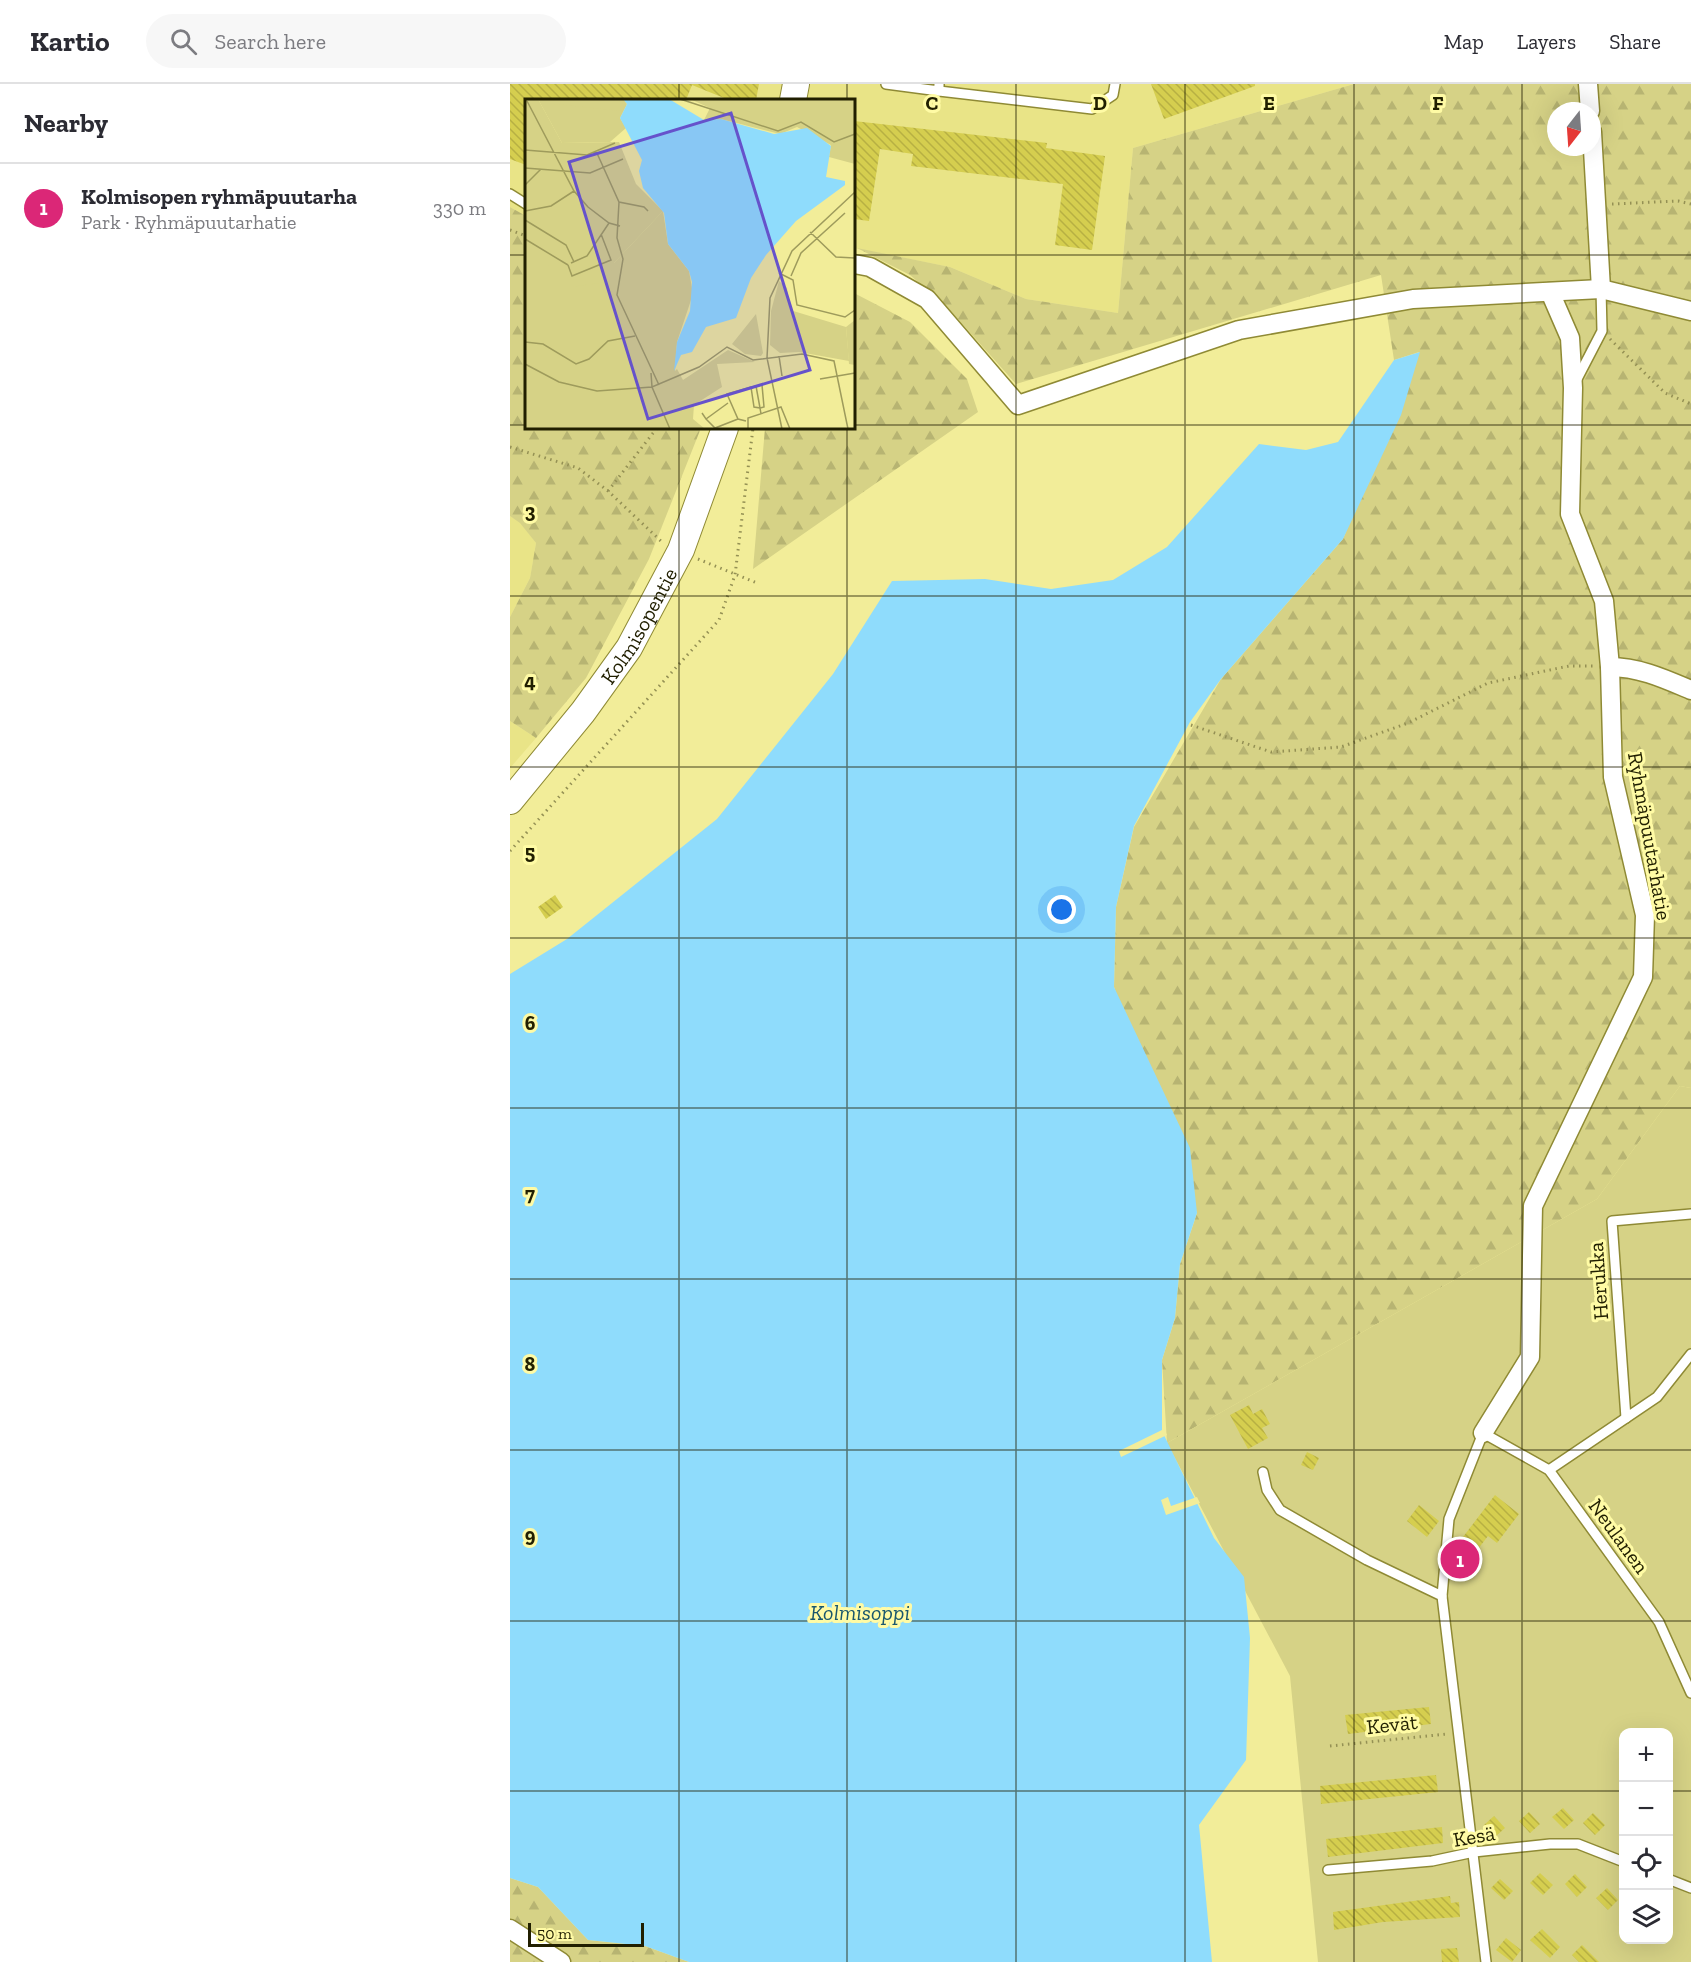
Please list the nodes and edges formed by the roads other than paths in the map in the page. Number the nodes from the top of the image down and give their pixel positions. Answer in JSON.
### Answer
{"nodes":[{"id":1,"x":796,"y":84,"type":"edge"},
{"id":2,"x":886,"y":84,"type":"edge"},
{"id":3,"x":1115,"y":84,"type":"edge"},
{"id":4,"x":1588,"y":84,"type":"edge"},
{"id":5,"x":899,"y":85,"type":"edge"},
{"id":6,"x":939,"y":87,"type":"edge"},
{"id":7,"x":794,"y":99,"type":"edge"},
{"id":8,"x":1589,"y":102,"type":"edge"},
{"id":9,"x":1594,"y":156,"type":"edge"},
{"id":10,"x":510,"y":194,"type":"edge"},
{"id":11,"x":525,"y":203,"type":"edge"},
{"id":12,"x":855,"y":264,"type":"edge"},
{"id":13,"x":1601,"y":289,"type":"junction"},
{"id":14,"x":1550,"y":292,"type":"junction"},
{"id":15,"x":1691,"y":311,"type":"edge"},
{"id":16,"x":1573,"y":388,"type":"junction"},
{"id":17,"x":725,"y":429,"type":"edge"},
{"id":18,"x":1610,"y":667,"type":"junction"},
{"id":19,"x":1691,"y":690,"type":"edge"},
{"id":20,"x":512,"y":794,"type":"edge"},
{"id":21,"x":1691,"y":1214,"type":"edge"},
{"id":22,"x":1691,"y":1354,"type":"edge"},
{"id":23,"x":1626,"y":1418,"type":"junction"},
{"id":24,"x":1483,"y":1433,"type":"junction"},
{"id":25,"x":1549,"y":1470,"type":"junction"},
{"id":26,"x":1263,"y":1472,"type":"dead end"},
{"id":27,"x":1442,"y":1596,"type":"junction"},
{"id":28,"x":1691,"y":1692,"type":"edge"},
{"id":29,"x":1474,"y":1852,"type":"junction"},
{"id":30,"x":1619,"y":1860,"type":"edge"},
{"id":31,"x":1328,"y":1870,"type":"dead end"},
{"id":32,"x":1673,"y":1882,"type":"edge"},
{"id":33,"x":1691,"y":1888,"type":"edge"},
{"id":34,"x":510,"y":1929,"type":"edge"},
{"id":35,"x":561,"y":1962,"type":"edge"},
{"id":36,"x":1486,"y":1962,"type":"edge"}],
"edges":[{"from":1,"to":7,"type":"main road"},
{"from":2,"to":5,"type":"lane"},
{"from":3,"to":6,"type":"lane"},
{"from":4,"to":8,"type":"street"},
{"from":5,"to":6,"type":"lane"},
{"from":9,"to":13,"type":"street"},
{"from":10,"to":11,"type":"lane"},
{"from":12,"to":14,"type":"street"},
{"from":13,"to":14,"type":"street"},
{"from":13,"to":15,"type":"street"},
{"from":13,"to":16,"type":"lane"},
{"from":14,"to":16,"type":"street","name":"Ryhmäpuutarhatie"},
{"from":16,"to":18,"type":"street","name":"Ryhmäpuutarhatie"},
{"from":17,"to":20,"type":"main road","name":"Kolmisopentie"},
{"from":18,"to":19,"type":"street"},
{"from":18,"to":24,"type":"street","name":"Ryhmäpuutarhatie"},
{"from":21,"to":23,"type":"lane","name":"Herukka"},
{"from":22,"to":23,"type":"lane"},
{"from":23,"to":25,"type":"lane"},
{"from":24,"to":25,"type":"lane","name":"Neulanen"},
{"from":24,"to":27,"type":"lane"},
{"from":25,"to":28,"type":"lane","name":"Neulanen"},
{"from":26,"to":27,"type":"lane"},
{"from":27,"to":29,"type":"lane"},
{"from":29,"to":30,"type":"lane","name":"Kesä"},
{"from":29,"to":31,"type":"lane","name":"Kesä"},
{"from":29,"to":36,"type":"lane"},
{"from":32,"to":33,"type":"lane"},
{"from":34,"to":35,"type":"street"}]}
